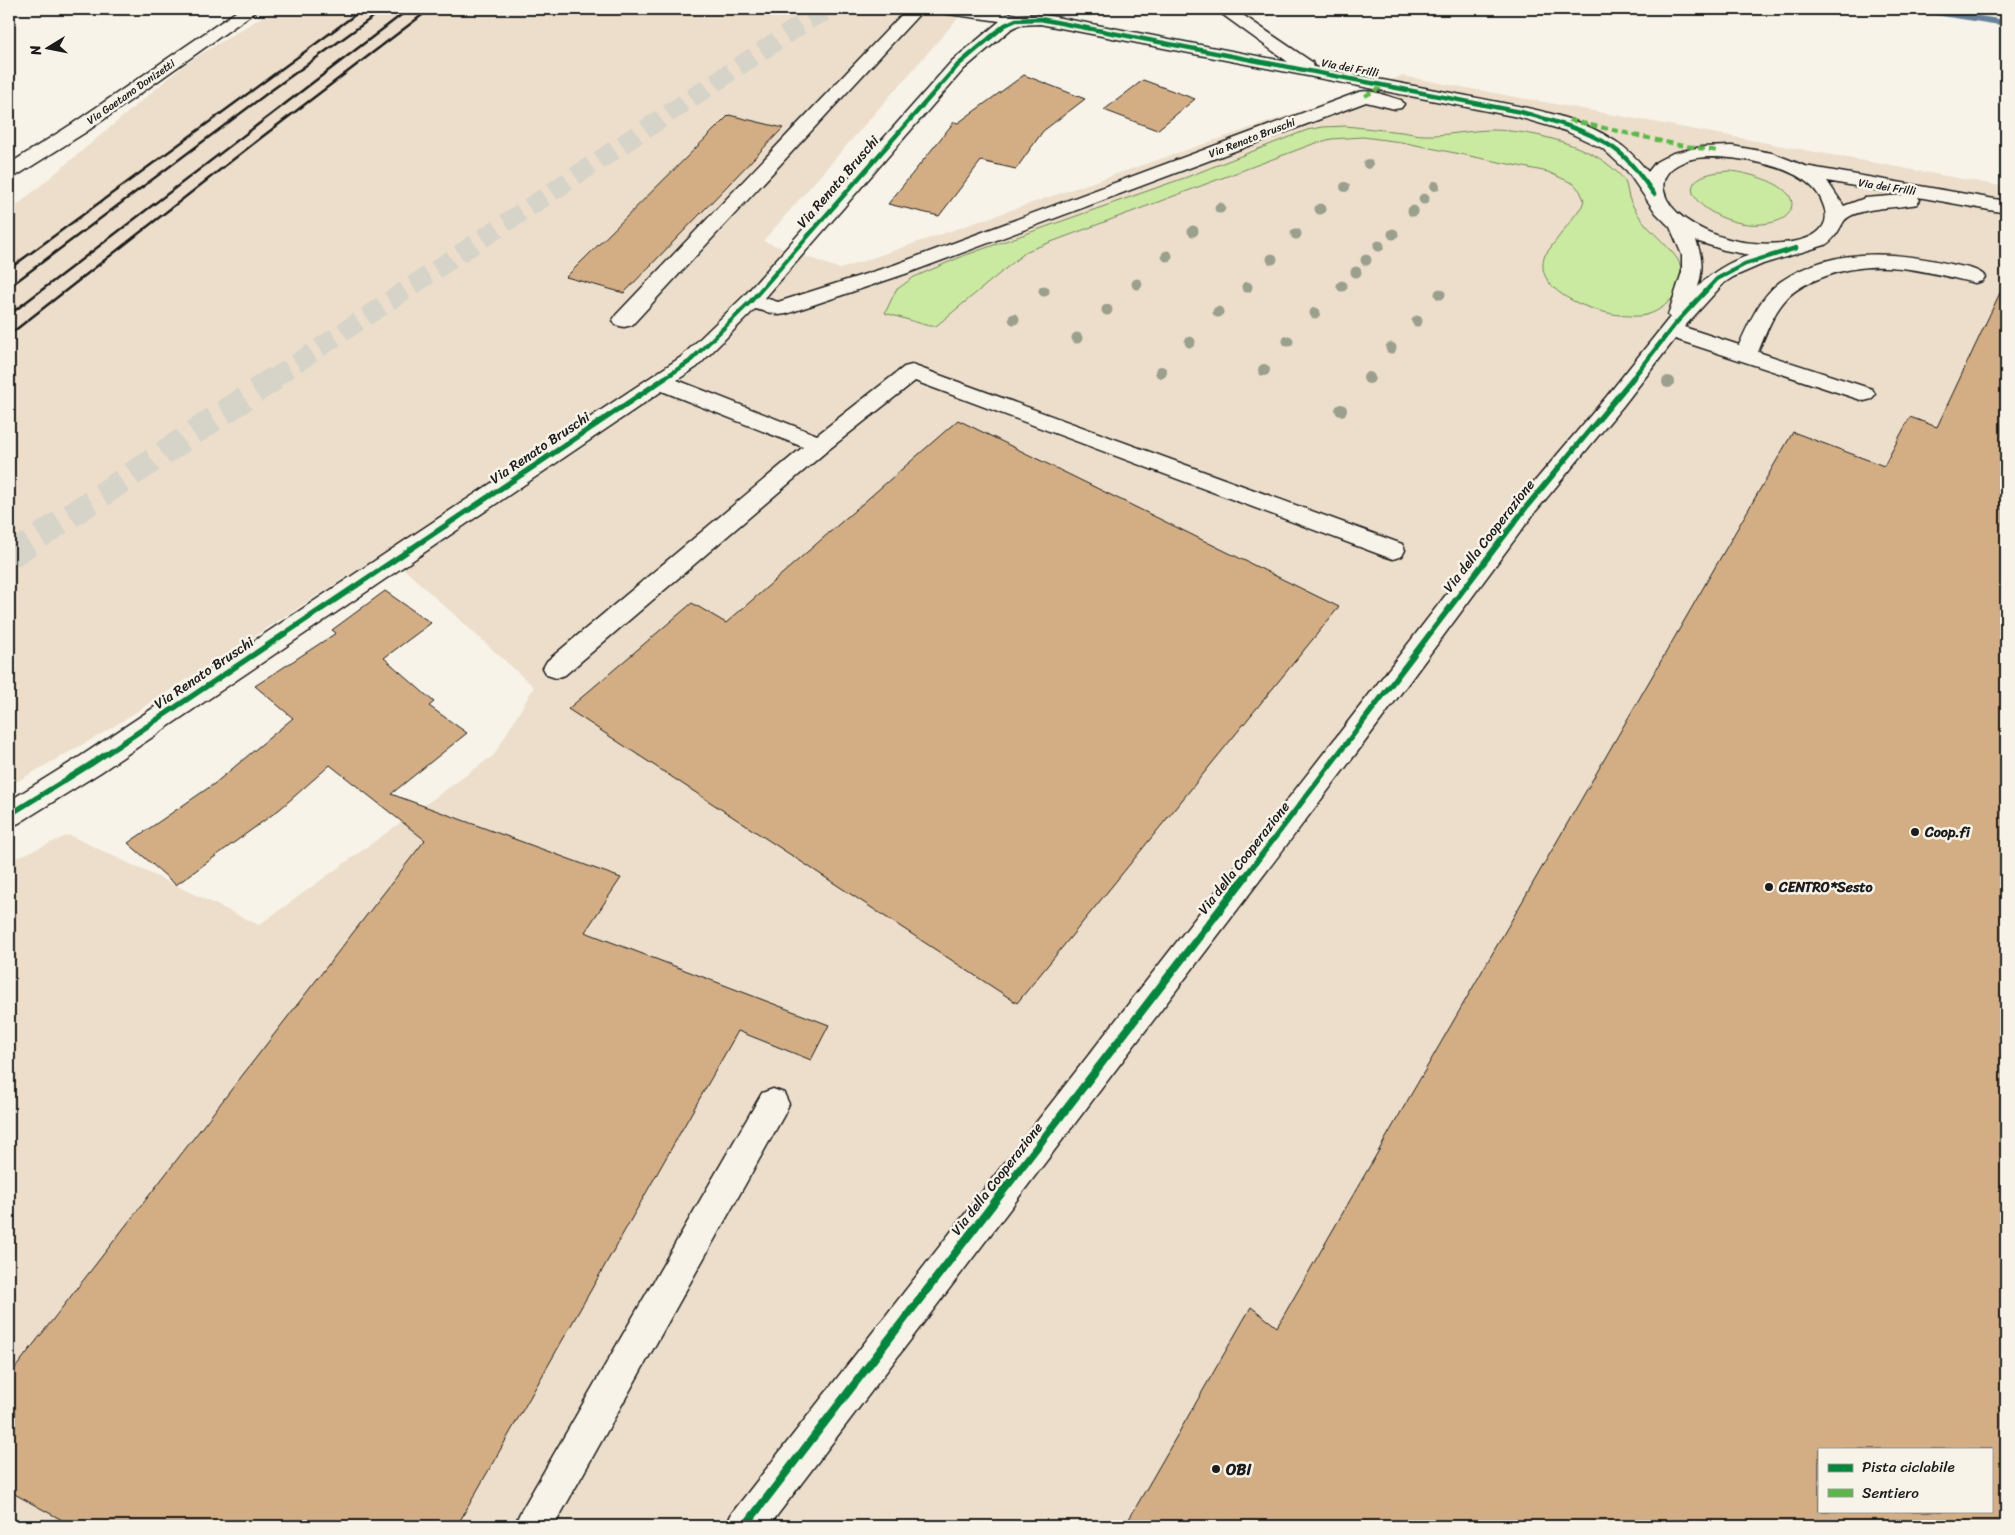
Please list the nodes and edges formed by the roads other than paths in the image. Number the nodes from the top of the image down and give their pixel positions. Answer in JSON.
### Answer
{"nodes":[{"id":1,"x":251,"y":9,"type":"edge"},
{"id":2,"x":916,"y":9,"type":"edge"},
{"id":3,"x":948,"y":9,"type":"edge"},
{"id":4,"x":1223,"y":9,"type":"edge"},
{"id":5,"x":1016,"y":20,"type":"junction"},
{"id":6,"x":1334,"y":75,"type":"junction"},
{"id":7,"x":1464,"y":120,"type":"dead end"},
{"id":8,"x":1796,"y":169,"type":"junction"},
{"id":9,"x":9,"y":172,"type":"edge"},
{"id":10,"x":1654,"y":194,"type":"junction"},
{"id":11,"x":1979,"y":201,"type":"junction"},
{"id":12,"x":2006,"y":207,"type":"edge"},
{"id":13,"x":1836,"y":217,"type":"junction"},
{"id":14,"x":1679,"y":224,"type":"junction"},
{"id":15,"x":1796,"y":248,"type":"junction"},
{"id":16,"x":1974,"y":278,"type":"dead end"},
{"id":17,"x":751,"y":301,"type":"junction"},
{"id":18,"x":624,"y":320,"type":"dead end"},
{"id":19,"x":1673,"y":327,"type":"junction"},
{"id":20,"x":1745,"y":355,"type":"junction"},
{"id":21,"x":661,"y":382,"type":"junction"},
{"id":22,"x":1864,"y":394,"type":"dead end"},
{"id":23,"x":820,"y":446,"type":"junction"},
{"id":24,"x":1393,"y":550,"type":"dead end"},
{"id":25,"x":556,"y":668,"type":"dead end"},
{"id":26,"x":9,"y":814,"type":"edge"},
{"id":27,"x":773,"y":1104,"type":"dead end"},
{"id":28,"x":533,"y":1526,"type":"edge"},
{"id":29,"x":745,"y":1526,"type":"edge"}],
"edges":[{"from":1,"to":9,"type":"street","name":"Via Gaetano Donizetti"},
{"from":2,"to":18,"type":"street"},
{"from":3,"to":5,"type":"street"},
{"from":4,"to":6,"type":"street"},
{"from":5,"to":6,"type":"street","name":"Via dei Frilli"},
{"from":5,"to":17,"type":"street","name":"Via Renato Bruschi"},
{"from":6,"to":10,"type":"street","name":"Via dei Frilli"},
{"from":7,"to":17,"type":"street","name":"Via Renato Bruschi"},
{"from":8,"to":10,"type":"street","name":"Via dei Frilli"},
{"from":8,"to":11,"type":"street","name":"Via dei Frilli"},
{"from":8,"to":13,"type":"street","name":"Via dei Frilli"},
{"from":10,"to":14,"type":"street","name":"Via dei Frilli"},
{"from":11,"to":12,"type":"street","name":"Via dei Frilli"},
{"from":11,"to":13,"type":"street","name":"Via dei Frilli"},
{"from":13,"to":15,"type":"street","name":"Via dei Frilli"},
{"from":14,"to":15,"type":"street","name":"Via dei Frilli"},
{"from":14,"to":19,"type":"street","name":"Via della Cooperazione"},
{"from":15,"to":19,"type":"street","name":"Via della Cooperazione"},
{"from":16,"to":20,"type":"street"},
{"from":17,"to":21,"type":"street","name":"Via Renato Bruschi"},
{"from":19,"to":20,"type":"street"},
{"from":19,"to":29,"type":"street","name":"Via della Cooperazione"},
{"from":20,"to":22,"type":"street"},
{"from":21,"to":23,"type":"street"},
{"from":21,"to":26,"type":"street","name":"Via Renato Bruschi"},
{"from":23,"to":24,"type":"street"},
{"from":23,"to":25,"type":"street"},
{"from":27,"to":28,"type":"street"}]}
